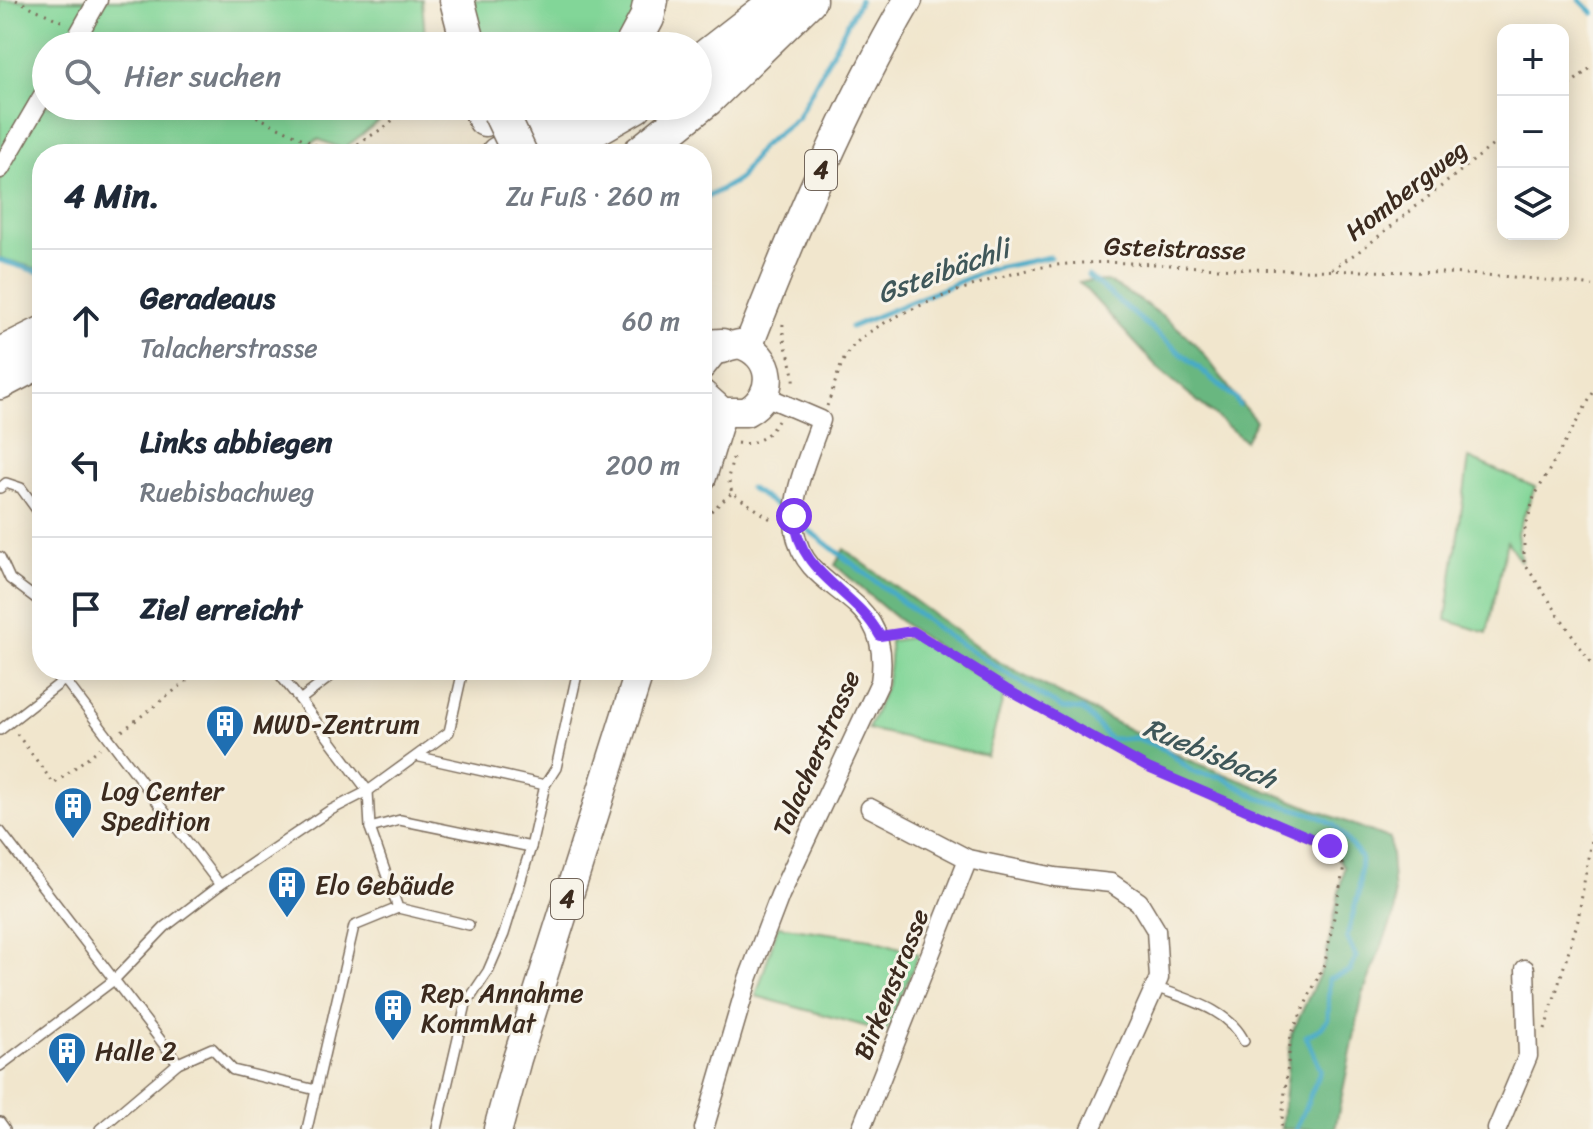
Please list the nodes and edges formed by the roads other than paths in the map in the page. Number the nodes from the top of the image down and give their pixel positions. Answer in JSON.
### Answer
{"nodes":[{"id":1,"x":98,"y":0,"type":"edge"},
{"id":2,"x":438,"y":0,"type":"edge"},
{"id":3,"x":457,"y":0,"type":"edge"},
{"id":4,"x":651,"y":0,"type":"edge"},
{"id":5,"x":743,"y":0,"type":"edge"},
{"id":6,"x":779,"y":0,"type":"edge"},
{"id":7,"x":809,"y":0,"type":"edge"},
{"id":8,"x":908,"y":0,"type":"edge"},
{"id":9,"x":79,"y":32,"type":"edge"},
{"id":10,"x":446,"y":32,"type":"edge"},
{"id":11,"x":465,"y":32,"type":"edge"},
{"id":12,"x":640,"y":32,"type":"edge"},
{"id":13,"x":701,"y":32,"type":"edge"},
{"id":14,"x":712,"y":52,"type":"edge"},
{"id":15,"x":712,"y":94,"type":"edge"},
{"id":16,"x":32,"y":114,"type":"edge"},
{"id":17,"x":492,"y":120,"type":"edge"},
{"id":18,"x":496,"y":120,"type":"edge"},
{"id":19,"x":561,"y":120,"type":"edge"},
{"id":20,"x":610,"y":120,"type":"edge"},
{"id":21,"x":680,"y":120,"type":"edge"},
{"id":22,"x":498,"y":144,"type":"edge"},
{"id":23,"x":513,"y":144,"type":"edge"},
{"id":24,"x":518,"y":144,"type":"edge"},
{"id":25,"x":568,"y":144,"type":"edge"},
{"id":26,"x":651,"y":144,"type":"edge"},
{"id":27,"x":0,"y":169,"type":"edge"},
{"id":28,"x":32,"y":339,"type":"edge"},
{"id":29,"x":718,"y":351,"type":"edge"},
{"id":30,"x":0,"y":355,"type":"edge"},
{"id":31,"x":32,"y":365,"type":"edge"},
{"id":32,"x":0,"y":382,"type":"edge"},
{"id":33,"x":32,"y":387,"type":"edge"},
{"id":34,"x":765,"y":396,"type":"junction"},
{"id":35,"x":0,"y":400,"type":"edge"},
{"id":36,"x":712,"y":403,"type":"edge"},
{"id":37,"x":0,"y":488,"type":"edge"},
{"id":38,"x":32,"y":503,"type":"edge"},
{"id":39,"x":0,"y":557,"type":"edge"},
{"id":40,"x":32,"y":596,"type":"edge"},
{"id":41,"x":65,"y":680,"type":"joint"},
{"id":42,"x":284,"y":680,"type":"edge"},
{"id":43,"x":326,"y":680,"type":"edge"},
{"id":44,"x":461,"y":680,"type":"edge"},
{"id":45,"x":576,"y":680,"type":"edge"},
{"id":46,"x":637,"y":680,"type":"edge"},
{"id":47,"x":300,"y":700,"type":"junction"},
{"id":48,"x":0,"y":730,"type":"edge"},
{"id":49,"x":420,"y":757,"type":"junction"},
{"id":50,"x":545,"y":785,"type":"junction"},
{"id":51,"x":368,"y":791,"type":"junction"},
{"id":52,"x":870,"y":808,"type":"dead end"},
{"id":53,"x":370,"y":828,"type":"junction"},
{"id":54,"x":0,"y":831,"type":"edge"},
{"id":55,"x":531,"y":847,"type":"junction"},
{"id":56,"x":968,"y":859,"type":"junction"},
{"id":57,"x":220,"y":885,"type":"junction"},
{"id":58,"x":398,"y":908,"type":"junction"},
{"id":59,"x":469,"y":925,"type":"dead end"},
{"id":60,"x":1525,"y":969,"type":"dead end"},
{"id":61,"x":114,"y":980,"type":"junction"},
{"id":62,"x":1155,"y":987,"type":"junction"},
{"id":63,"x":1244,"y":1041,"type":"dead end"},
{"id":64,"x":178,"y":1063,"type":"junction"},
{"id":65,"x":0,"y":1066,"type":"edge"},
{"id":66,"x":316,"y":1090,"type":"junction"},
{"id":67,"x":0,"y":1122,"type":"edge"},
{"id":68,"x":5,"y":1129,"type":"edge"},
{"id":69,"x":100,"y":1129,"type":"edge"},
{"id":70,"x":307,"y":1129,"type":"edge"},
{"id":71,"x":437,"y":1129,"type":"edge"},
{"id":72,"x":498,"y":1129,"type":"edge"},
{"id":73,"x":704,"y":1129,"type":"edge"},
{"id":74,"x":861,"y":1129,"type":"edge"},
{"id":75,"x":1091,"y":1129,"type":"edge"},
{"id":76,"x":1497,"y":1129,"type":"edge"}],
"edges":[{"from":1,"to":9,"type":"street"},
{"from":2,"to":10,"type":"highway"},
{"from":3,"to":11,"type":"highway"},
{"from":4,"to":12,"type":"highway"},
{"from":5,"to":13,"type":"highway"},
{"from":6,"to":14,"type":"highway"},
{"from":7,"to":15,"type":"highway"},
{"from":8,"to":29,"type":"main road","number":"4"},
{"from":16,"to":27,"type":"street"},
{"from":17,"to":22,"type":"highway"},
{"from":18,"to":23,"type":"highway","bridge":true},
{"from":19,"to":24,"type":"highway"},
{"from":20,"to":25,"type":"highway"},
{"from":21,"to":26,"type":"highway"},
{"from":28,"to":30,"type":"highway"},
{"from":29,"to":34,"type":"main road"},
{"from":31,"to":32,"type":"highway"},
{"from":33,"to":35,"type":"highway"},
{"from":34,"to":36,"type":"main road"},
{"from":34,"to":73,"type":"street","name":"Talacherstrasse"},
{"from":37,"to":38,"type":"lane"},
{"from":39,"to":40,"type":"lane"},
{"from":41,"to":48,"type":"lane"},
{"from":41,"to":57,"type":"lane"},
{"from":42,"to":47,"type":"lane"},
{"from":43,"to":47,"type":"lane"},
{"from":44,"to":49,"type":"lane"},
{"from":45,"to":50,"type":"lane"},
{"from":46,"to":72,"type":"main road","number":"4"},
{"from":47,"to":51,"type":"lane"},
{"from":49,"to":50,"type":"lane"},
{"from":49,"to":51,"type":"lane"},
{"from":50,"to":55,"type":"lane"},
{"from":51,"to":53,"type":"lane"},
{"from":51,"to":57,"type":"lane"},
{"from":52,"to":56,"type":"street"},
{"from":53,"to":55,"type":"lane"},
{"from":53,"to":58,"type":"lane"},
{"from":54,"to":61,"type":"lane"},
{"from":55,"to":71,"type":"lane"},
{"from":56,"to":62,"type":"street"},
{"from":56,"to":74,"type":"street","name":"Birkenstrasse"},
{"from":57,"to":61,"type":"lane"},
{"from":58,"to":59,"type":"lane"},
{"from":58,"to":66,"type":"lane"},
{"from":60,"to":76,"type":"street"},
{"from":61,"to":64,"type":"lane"},
{"from":61,"to":65,"type":"lane"},
{"from":62,"to":63,"type":"lane"},
{"from":62,"to":75,"type":"street"},
{"from":64,"to":66,"type":"lane"},
{"from":64,"to":69,"type":"lane"},
{"from":66,"to":70,"type":"lane"},
{"from":67,"to":68,"type":"lane"}]}
